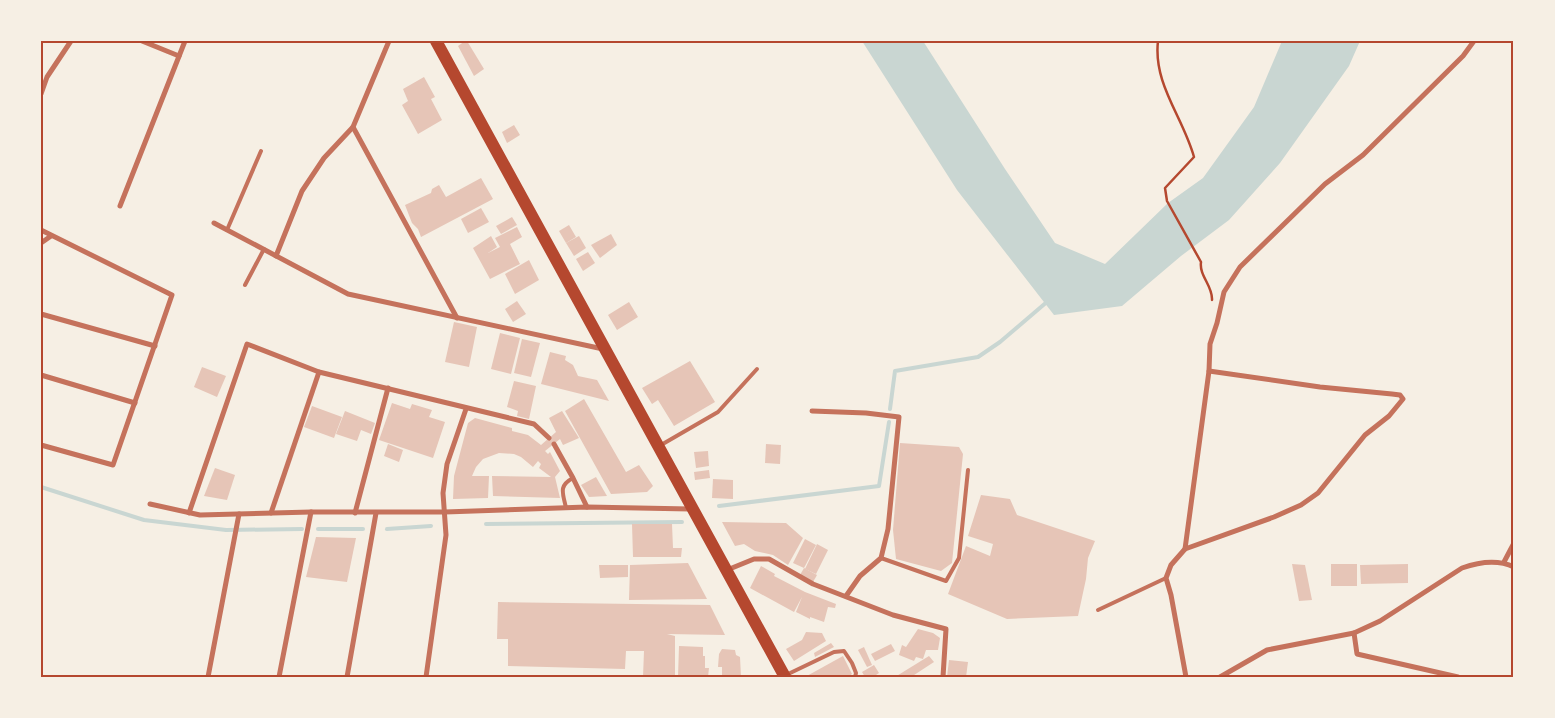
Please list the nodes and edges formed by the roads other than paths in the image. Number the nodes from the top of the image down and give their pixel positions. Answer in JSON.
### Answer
{"nodes":[{"id":1,"x":71,"y":41,"type":"edge"},
{"id":2,"x":142,"y":41,"type":"edge"},
{"id":3,"x":185,"y":41,"type":"edge"},
{"id":4,"x":389,"y":41,"type":"edge"},
{"id":5,"x":436,"y":41,"type":"edge"},
{"id":6,"x":1474,"y":41,"type":"edge"},
{"id":7,"x":179,"y":56,"type":"junction"},
{"id":8,"x":47,"y":77,"type":"junction"},
{"id":9,"x":41,"y":81,"type":"edge"},
{"id":10,"x":41,"y":94,"type":"edge"},
{"id":11,"x":353,"y":127,"type":"junction"},
{"id":12,"x":261,"y":151,"type":"dead end"},
{"id":13,"x":120,"y":206,"type":"dead end"},
{"id":14,"x":214,"y":223,"type":"dead end"},
{"id":15,"x":41,"y":230,"type":"edge"},
{"id":16,"x":227,"y":230,"type":"junction"},
{"id":17,"x":51,"y":236,"type":"junction"},
{"id":18,"x":41,"y":243,"type":"edge"},
{"id":19,"x":264,"y":249,"type":"junction"},
{"id":20,"x":276,"y":256,"type":"junction"},
{"id":21,"x":245,"y":285,"type":"dead end"},
{"id":22,"x":41,"y":314,"type":"edge"},
{"id":23,"x":457,"y":318,"type":"junction"},
{"id":24,"x":154,"y":346,"type":"junction"},
{"id":25,"x":606,"y":350,"type":"junction"},
{"id":26,"x":757,"y":368,"type":"dead end"},
{"id":27,"x":1209,"y":371,"type":"junction"},
{"id":28,"x":319,"y":372,"type":"junction"},
{"id":29,"x":41,"y":375,"type":"edge"},
{"id":30,"x":388,"y":388,"type":"junction"},
{"id":31,"x":135,"y":403,"type":"junction"},
{"id":32,"x":466,"y":409,"type":"junction"},
{"id":33,"x":812,"y":411,"type":"dead end"},
{"id":34,"x":549,"y":438,"type":"dead end"},
{"id":35,"x":554,"y":444,"type":"dead end"},
{"id":36,"x":41,"y":445,"type":"edge"},
{"id":37,"x":659,"y":446,"type":"junction"},
{"id":38,"x":968,"y":470,"type":"dead end"},
{"id":39,"x":573,"y":478,"type":"junction"},
{"id":40,"x":150,"y":504,"type":"dead end"},
{"id":41,"x":587,"y":507,"type":"junction"},
{"id":42,"x":566,"y":508,"type":"junction"},
{"id":43,"x":693,"y":509,"type":"junction"},
{"id":44,"x":311,"y":512,"type":"junction"},
{"id":45,"x":445,"y":512,"type":"junction"},
{"id":46,"x":188,"y":513,"type":"junction"},
{"id":47,"x":271,"y":513,"type":"junction"},
{"id":48,"x":355,"y":513,"type":"junction"},
{"id":49,"x":376,"y":513,"type":"junction"},
{"id":50,"x":239,"y":514,"type":"junction"},
{"id":51,"x":1514,"y":544,"type":"edge"},
{"id":52,"x":1185,"y":549,"type":"junction"},
{"id":53,"x":881,"y":558,"type":"junction"},
{"id":54,"x":1504,"y":562,"type":"junction"},
{"id":55,"x":1514,"y":567,"type":"edge"},
{"id":56,"x":727,"y":570,"type":"junction"},
{"id":57,"x":1166,"y":578,"type":"junction"},
{"id":58,"x":846,"y":596,"type":"junction"},
{"id":59,"x":1098,"y":610,"type":"dead end"},
{"id":60,"x":1354,"y":633,"type":"junction"},
{"id":61,"x":784,"y":676,"type":"edge"},
{"id":62,"x":208,"y":677,"type":"edge"},
{"id":63,"x":279,"y":677,"type":"edge"},
{"id":64,"x":347,"y":677,"type":"edge"},
{"id":65,"x":426,"y":677,"type":"edge"},
{"id":66,"x":855,"y":677,"type":"edge"},
{"id":67,"x":943,"y":677,"type":"edge"},
{"id":68,"x":1186,"y":677,"type":"edge"},
{"id":69,"x":1220,"y":677,"type":"edge"},
{"id":70,"x":1458,"y":677,"type":"edge"}],
"edges":[{"from":1,"to":8,"type":"street"},
{"from":2,"to":7,"type":"street"},
{"from":3,"to":7,"type":"street"},
{"from":4,"to":11,"type":"street"},
{"from":5,"to":25,"type":"highway"},
{"from":6,"to":27,"type":"street"},
{"from":7,"to":13,"type":"street"},
{"from":8,"to":9,"type":"street"},
{"from":8,"to":10,"type":"street"},
{"from":11,"to":20,"type":"street"},
{"from":11,"to":23,"type":"street"},
{"from":12,"to":16,"type":"lane"},
{"from":14,"to":16,"type":"street"},
{"from":15,"to":17,"type":"street"},
{"from":16,"to":19,"type":"street"},
{"from":17,"to":18,"type":"street"},
{"from":17,"to":24,"type":"street"},
{"from":19,"to":20,"type":"street"},
{"from":19,"to":21,"type":"lane"},
{"from":20,"to":23,"type":"street"},
{"from":22,"to":24,"type":"street"},
{"from":23,"to":25,"type":"street"},
{"from":24,"to":31,"type":"street"},
{"from":25,"to":37,"type":"highway"},
{"from":26,"to":37,"type":"lane"},
{"from":27,"to":52,"type":"street"},
{"from":27,"to":52,"type":"street"},
{"from":28,"to":30,"type":"street"},
{"from":28,"to":46,"type":"street"},
{"from":28,"to":47,"type":"street"},
{"from":29,"to":31,"type":"street"},
{"from":30,"to":32,"type":"street"},
{"from":30,"to":48,"type":"street"},
{"from":31,"to":36,"type":"street"},
{"from":32,"to":34,"type":"street"},
{"from":32,"to":45,"type":"street"},
{"from":33,"to":53,"type":"street"},
{"from":35,"to":39,"type":"street"},
{"from":37,"to":43,"type":"highway"},
{"from":38,"to":53,"type":"lane"},
{"from":39,"to":41,"type":"street"},
{"from":39,"to":42,"type":"lane"},
{"from":40,"to":46,"type":"street"},
{"from":41,"to":42,"type":"street"},
{"from":41,"to":43,"type":"street"},
{"from":42,"to":45,"type":"street"},
{"from":43,"to":56,"type":"highway"},
{"from":44,"to":47,"type":"street"},
{"from":44,"to":48,"type":"street"},
{"from":44,"to":63,"type":"street"},
{"from":45,"to":49,"type":"street"},
{"from":45,"to":65,"type":"street"},
{"from":46,"to":50,"type":"street"},
{"from":47,"to":50,"type":"street"},
{"from":48,"to":49,"type":"street"},
{"from":49,"to":64,"type":"street"},
{"from":50,"to":62,"type":"street"},
{"from":51,"to":54,"type":"street"},
{"from":52,"to":57,"type":"street"},
{"from":53,"to":58,"type":"street"},
{"from":54,"to":55,"type":"street"},
{"from":54,"to":60,"type":"street"},
{"from":56,"to":58,"type":"street"},
{"from":56,"to":61,"type":"highway"},
{"from":57,"to":59,"type":"lane"},
{"from":57,"to":68,"type":"street"},
{"from":58,"to":67,"type":"street"},
{"from":60,"to":69,"type":"street"},
{"from":60,"to":70,"type":"street"},
{"from":61,"to":66,"type":"lane"}]}
